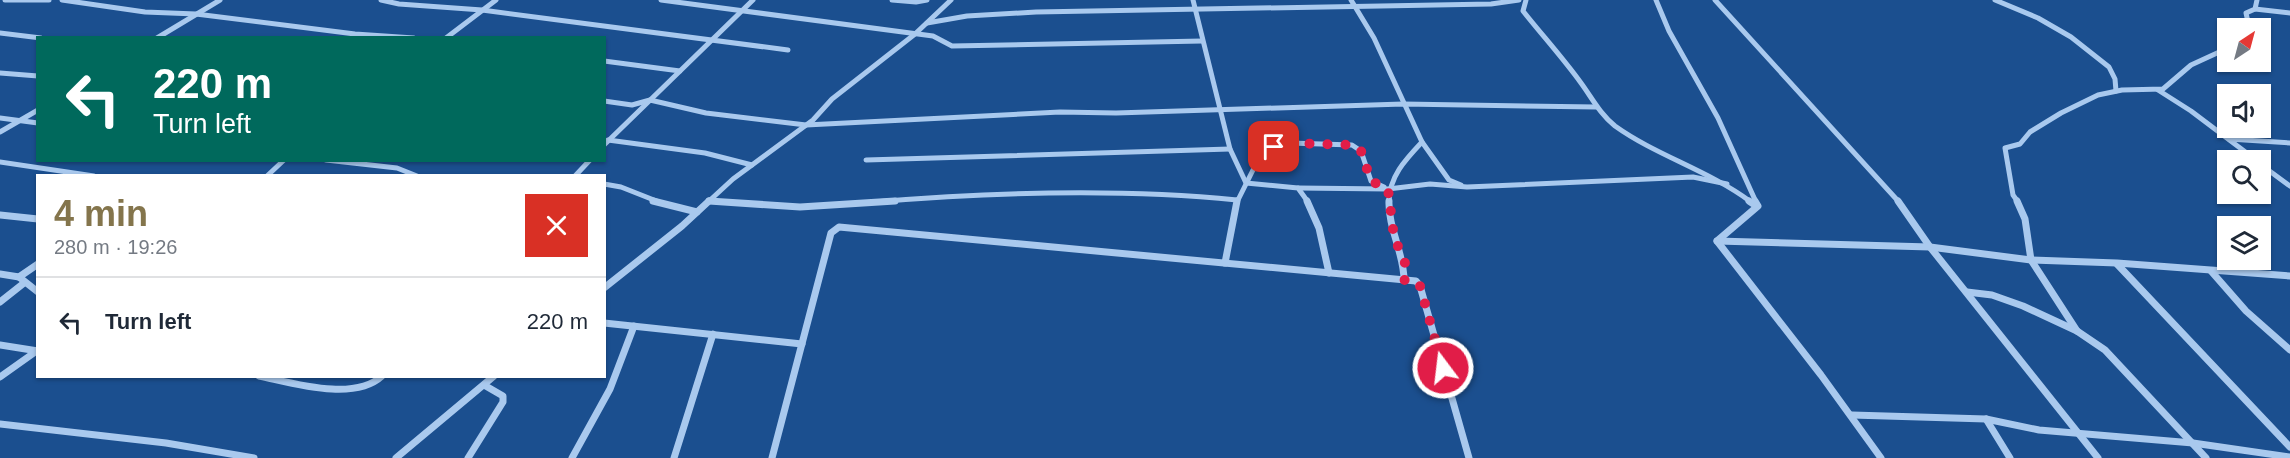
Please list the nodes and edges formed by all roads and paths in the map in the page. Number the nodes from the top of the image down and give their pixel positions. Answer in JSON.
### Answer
{"nodes":[{"id":1,"x":5,"y":0,"type":"edge"},
{"id":2,"x":49,"y":0,"type":"edge"},
{"id":3,"x":62,"y":0,"type":"edge"},
{"id":4,"x":220,"y":0,"type":"edge"},
{"id":5,"x":381,"y":0,"type":"edge"},
{"id":6,"x":496,"y":0,"type":"edge"},
{"id":7,"x":661,"y":0,"type":"edge"},
{"id":8,"x":753,"y":0,"type":"edge"},
{"id":9,"x":892,"y":0,"type":"edge"},
{"id":10,"x":927,"y":0,"type":"edge"},
{"id":11,"x":951,"y":0,"type":"edge"},
{"id":12,"x":1193,"y":0,"type":"edge"},
{"id":13,"x":1519,"y":0,"type":"edge"},
{"id":14,"x":1526,"y":0,"type":"edge"},
{"id":15,"x":1656,"y":0,"type":"edge"},
{"id":16,"x":1715,"y":0,"type":"edge"},
{"id":17,"x":1995,"y":0,"type":"edge"},
{"id":18,"x":2257,"y":0,"type":"edge"},
{"id":19,"x":1352,"y":3,"type":"edge"},
{"id":20,"x":743,"y":9,"type":"junction"},
{"id":21,"x":1195,"y":9,"type":"junction"},
{"id":22,"x":2255,"y":9,"type":"junction"},
{"id":23,"x":482,"y":10,"type":"junction"},
{"id":24,"x":2290,"y":13,"type":"edge"},
{"id":25,"x":196,"y":14,"type":"junction"},
{"id":26,"x":2247,"y":18,"type":"edge"},
{"id":27,"x":927,"y":23,"type":"junction"},
{"id":28,"x":0,"y":33,"type":"edge"},
{"id":29,"x":915,"y":34,"type":"junction"},
{"id":30,"x":160,"y":36,"type":"edge"},
{"id":31,"x":352,"y":36,"type":"edge"},
{"id":32,"x":449,"y":36,"type":"edge"},
{"id":33,"x":36,"y":37,"type":"edge"},
{"id":34,"x":712,"y":39,"type":"junction"},
{"id":35,"x":1202,"y":41,"type":"junction"},
{"id":36,"x":789,"y":51,"type":"dead end"},
{"id":37,"x":2217,"y":54,"type":"edge"},
{"id":38,"x":606,"y":61,"type":"edge"},
{"id":39,"x":680,"y":71,"type":"junction"},
{"id":40,"x":0,"y":73,"type":"edge"},
{"id":41,"x":36,"y":76,"type":"edge"},
{"id":42,"x":2158,"y":90,"type":"junction"},
{"id":43,"x":2116,"y":91,"type":"junction"},
{"id":44,"x":650,"y":100,"type":"junction"},
{"id":45,"x":606,"y":101,"type":"edge"},
{"id":46,"x":1403,"y":104,"type":"junction"},
{"id":47,"x":1596,"y":107,"type":"junction"},
{"id":48,"x":1219,"y":109,"type":"junction"},
{"id":49,"x":36,"y":111,"type":"edge"},
{"id":50,"x":0,"y":118,"type":"edge"},
{"id":51,"x":18,"y":122,"type":"junction"},
{"id":52,"x":36,"y":123,"type":"edge"},
{"id":53,"x":806,"y":125,"type":"junction"},
{"id":54,"x":0,"y":132,"type":"edge"},
{"id":55,"x":2229,"y":139,"type":"junction"},
{"id":56,"x":606,"y":142,"type":"edge"},
{"id":57,"x":1422,"y":142,"type":"junction"},
{"id":58,"x":2290,"y":143,"type":"edge"},
{"id":59,"x":1230,"y":150,"type":"junction"},
{"id":60,"x":2243,"y":150,"type":"edge"},
{"id":61,"x":866,"y":160,"type":"dead end"},
{"id":62,"x":0,"y":162,"type":"edge"},
{"id":63,"x":282,"y":162,"type":"edge"},
{"id":64,"x":344,"y":162,"type":"edge"},
{"id":65,"x":588,"y":162,"type":"edge"},
{"id":66,"x":752,"y":165,"type":"junction"},
{"id":67,"x":2271,"y":172,"type":"edge"},
{"id":68,"x":81,"y":174,"type":"edge"},
{"id":69,"x":269,"y":174,"type":"edge"},
{"id":70,"x":412,"y":174,"type":"edge"},
{"id":71,"x":577,"y":174,"type":"edge"},
{"id":72,"x":1246,"y":183,"type":"junction"},
{"id":73,"x":606,"y":184,"type":"edge"},
{"id":74,"x":1727,"y":184,"type":"junction"},
{"id":75,"x":2290,"y":186,"type":"edge"},
{"id":76,"x":1467,"y":187,"type":"junction"},
{"id":77,"x":1298,"y":188,"type":"junction"},
{"id":78,"x":1388,"y":189,"type":"junction"},
{"id":79,"x":1237,"y":200,"type":"junction"},
{"id":80,"x":709,"y":201,"type":"junction"},
{"id":81,"x":1758,"y":206,"type":"junction"},
{"id":82,"x":697,"y":212,"type":"junction"},
{"id":83,"x":0,"y":215,"type":"edge"},
{"id":84,"x":36,"y":219,"type":"edge"},
{"id":85,"x":1717,"y":241,"type":"junction"},
{"id":86,"x":1930,"y":247,"type":"junction"},
{"id":87,"x":2031,"y":260,"type":"junction"},
{"id":88,"x":1225,"y":263,"type":"junction"},
{"id":89,"x":2117,"y":263,"type":"junction"},
{"id":90,"x":36,"y":266,"type":"edge"},
{"id":91,"x":2211,"y":271,"type":"junction"},
{"id":92,"x":1329,"y":273,"type":"junction"},
{"id":93,"x":0,"y":274,"type":"edge"},
{"id":94,"x":2290,"y":276,"type":"edge"},
{"id":95,"x":22,"y":280,"type":"junction"},
{"id":96,"x":1404,"y":280,"type":"junction"},
{"id":97,"x":606,"y":286,"type":"edge"},
{"id":98,"x":36,"y":290,"type":"edge"},
{"id":99,"x":1967,"y":292,"type":"junction"},
{"id":100,"x":0,"y":302,"type":"edge"},
{"id":101,"x":606,"y":323,"type":"edge"},
{"id":102,"x":634,"y":326,"type":"junction"},
{"id":103,"x":2077,"y":331,"type":"junction"},
{"id":104,"x":713,"y":334,"type":"junction"},
{"id":105,"x":802,"y":344,"type":"junction"},
{"id":106,"x":0,"y":345,"type":"edge"},
{"id":107,"x":36,"y":351,"type":"edge"},
{"id":108,"x":2290,"y":351,"type":"edge"},
{"id":109,"x":36,"y":352,"type":"edge"},
{"id":110,"x":0,"y":377,"type":"edge"},
{"id":111,"x":273,"y":378,"type":"edge"},
{"id":112,"x":380,"y":378,"type":"edge"},
{"id":113,"x":492,"y":378,"type":"edge"},
{"id":114,"x":484,"y":385,"type":"junction"},
{"id":115,"x":1852,"y":415,"type":"junction"},
{"id":116,"x":1986,"y":419,"type":"junction"},
{"id":117,"x":0,"y":424,"type":"edge"},
{"id":118,"x":2077,"y":432,"type":"junction"},
{"id":119,"x":2193,"y":443,"type":"junction"},
{"id":120,"x":2290,"y":447,"type":"edge"},
{"id":121,"x":2290,"y":457,"type":"edge"},
{"id":122,"x":254,"y":458,"type":"edge"},
{"id":123,"x":396,"y":458,"type":"edge"},
{"id":124,"x":468,"y":458,"type":"edge"},
{"id":125,"x":572,"y":458,"type":"edge"},
{"id":126,"x":674,"y":458,"type":"edge"},
{"id":127,"x":772,"y":458,"type":"edge"},
{"id":128,"x":1469,"y":458,"type":"edge"},
{"id":129,"x":1881,"y":458,"type":"edge"},
{"id":130,"x":2010,"y":458,"type":"edge"},
{"id":131,"x":2098,"y":458,"type":"edge"},
{"id":132,"x":2205,"y":458,"type":"edge"}],
"edges":[{"from":1,"to":2,"type":"street"},
{"from":3,"to":25,"type":"street"},
{"from":4,"to":25,"type":"street"},
{"from":5,"to":23,"type":"street"},
{"from":6,"to":23,"type":"street"},
{"from":7,"to":20,"type":"street"},
{"from":8,"to":20,"type":"street"},
{"from":9,"to":10,"type":"street"},
{"from":11,"to":27,"type":"street"},
{"from":12,"to":21,"type":"street"},
{"from":13,"to":19,"type":"street"},
{"from":14,"to":47,"type":"street"},
{"from":15,"to":81,"type":"street"},
{"from":16,"to":86,"type":"street"},
{"from":17,"to":43,"type":"street"},
{"from":18,"to":22,"type":"street"},
{"from":19,"to":21,"type":"street"},
{"from":19,"to":46,"type":"street"},
{"from":20,"to":29,"type":"street"},
{"from":20,"to":34,"type":"street"},
{"from":21,"to":27,"type":"street"},
{"from":21,"to":35,"type":"street"},
{"from":22,"to":24,"type":"street"},
{"from":22,"to":26,"type":"street"},
{"from":23,"to":32,"type":"street"},
{"from":23,"to":34,"type":"street"},
{"from":25,"to":30,"type":"street"},
{"from":25,"to":31,"type":"street"},
{"from":27,"to":29,"type":"street"},
{"from":28,"to":33,"type":"street"},
{"from":29,"to":35,"type":"street"},
{"from":29,"to":53,"type":"street"},
{"from":34,"to":36,"type":"street"},
{"from":34,"to":39,"type":"street"},
{"from":35,"to":48,"type":"street"},
{"from":37,"to":42,"type":"street"},
{"from":38,"to":39,"type":"street"},
{"from":39,"to":44,"type":"street"},
{"from":40,"to":41,"type":"street"},
{"from":42,"to":43,"type":"street"},
{"from":42,"to":55,"type":"street"},
{"from":43,"to":87,"type":"street"},
{"from":44,"to":45,"type":"street"},
{"from":44,"to":53,"type":"street"},
{"from":44,"to":56,"type":"street"},
{"from":46,"to":47,"type":"street"},
{"from":46,"to":48,"type":"street"},
{"from":46,"to":57,"type":"street"},
{"from":47,"to":74,"type":"street"},
{"from":48,"to":53,"type":"street"},
{"from":48,"to":59,"type":"street"},
{"from":49,"to":51,"type":"street"},
{"from":50,"to":51,"type":"street"},
{"from":51,"to":52,"type":"street"},
{"from":51,"to":54,"type":"street"},
{"from":53,"to":66,"type":"street"},
{"from":55,"to":58,"type":"street"},
{"from":55,"to":60,"type":"street"},
{"from":56,"to":66,"type":"street"},
{"from":57,"to":76,"type":"street"},
{"from":57,"to":78,"type":"street"},
{"from":59,"to":61,"type":"street"},
{"from":59,"to":72,"type":"street"},
{"from":62,"to":68,"type":"street"},
{"from":63,"to":69,"type":"street"},
{"from":64,"to":70,"type":"street"},
{"from":65,"to":71,"type":"street"},
{"from":66,"to":80,"type":"street"},
{"from":67,"to":75,"type":"street"},
{"from":72,"to":77,"type":"street"},
{"from":72,"to":78,"type":"street"},
{"from":72,"to":79,"type":"street"},
{"from":73,"to":82,"type":"street"},
{"from":74,"to":76,"type":"street"},
{"from":74,"to":81,"type":"street"},
{"from":76,"to":78,"type":"street"},
{"from":77,"to":78,"type":"street"},
{"from":77,"to":92,"type":"street"},
{"from":78,"to":96,"type":"street"},
{"from":79,"to":80,"type":"street"},
{"from":79,"to":88,"type":"street"},
{"from":80,"to":82,"type":"street"},
{"from":81,"to":85,"type":"street"},
{"from":82,"to":97,"type":"street"},
{"from":83,"to":84,"type":"street"},
{"from":85,"to":86,"type":"street"},
{"from":85,"to":115,"type":"street"},
{"from":86,"to":87,"type":"street"},
{"from":86,"to":99,"type":"street"},
{"from":87,"to":89,"type":"street"},
{"from":87,"to":103,"type":"street"},
{"from":88,"to":92,"type":"street"},
{"from":88,"to":105,"type":"street"},
{"from":89,"to":91,"type":"street"},
{"from":89,"to":120,"type":"street"},
{"from":90,"to":95,"type":"street"},
{"from":91,"to":94,"type":"street"},
{"from":91,"to":108,"type":"street"},
{"from":92,"to":96,"type":"street"},
{"from":93,"to":95,"type":"street"},
{"from":95,"to":98,"type":"street"},
{"from":95,"to":100,"type":"street"},
{"from":96,"to":128,"type":"street"},
{"from":99,"to":103,"type":"street"},
{"from":99,"to":118,"type":"street"},
{"from":101,"to":102,"type":"street"},
{"from":102,"to":104,"type":"street"},
{"from":102,"to":125,"type":"street"},
{"from":103,"to":119,"type":"street"},
{"from":104,"to":105,"type":"street"},
{"from":104,"to":126,"type":"street"},
{"from":105,"to":127,"type":"street"},
{"from":106,"to":107,"type":"street"},
{"from":109,"to":110,"type":"street"},
{"from":111,"to":112,"type":"street"},
{"from":113,"to":114,"type":"street"},
{"from":114,"to":123,"type":"street"},
{"from":114,"to":124,"type":"street"},
{"from":115,"to":116,"type":"street"},
{"from":115,"to":129,"type":"street"},
{"from":116,"to":118,"type":"street"},
{"from":116,"to":130,"type":"street"},
{"from":117,"to":122,"type":"street"},
{"from":118,"to":119,"type":"street"},
{"from":118,"to":131,"type":"street"},
{"from":119,"to":121,"type":"street"},
{"from":119,"to":132,"type":"street"}]}
